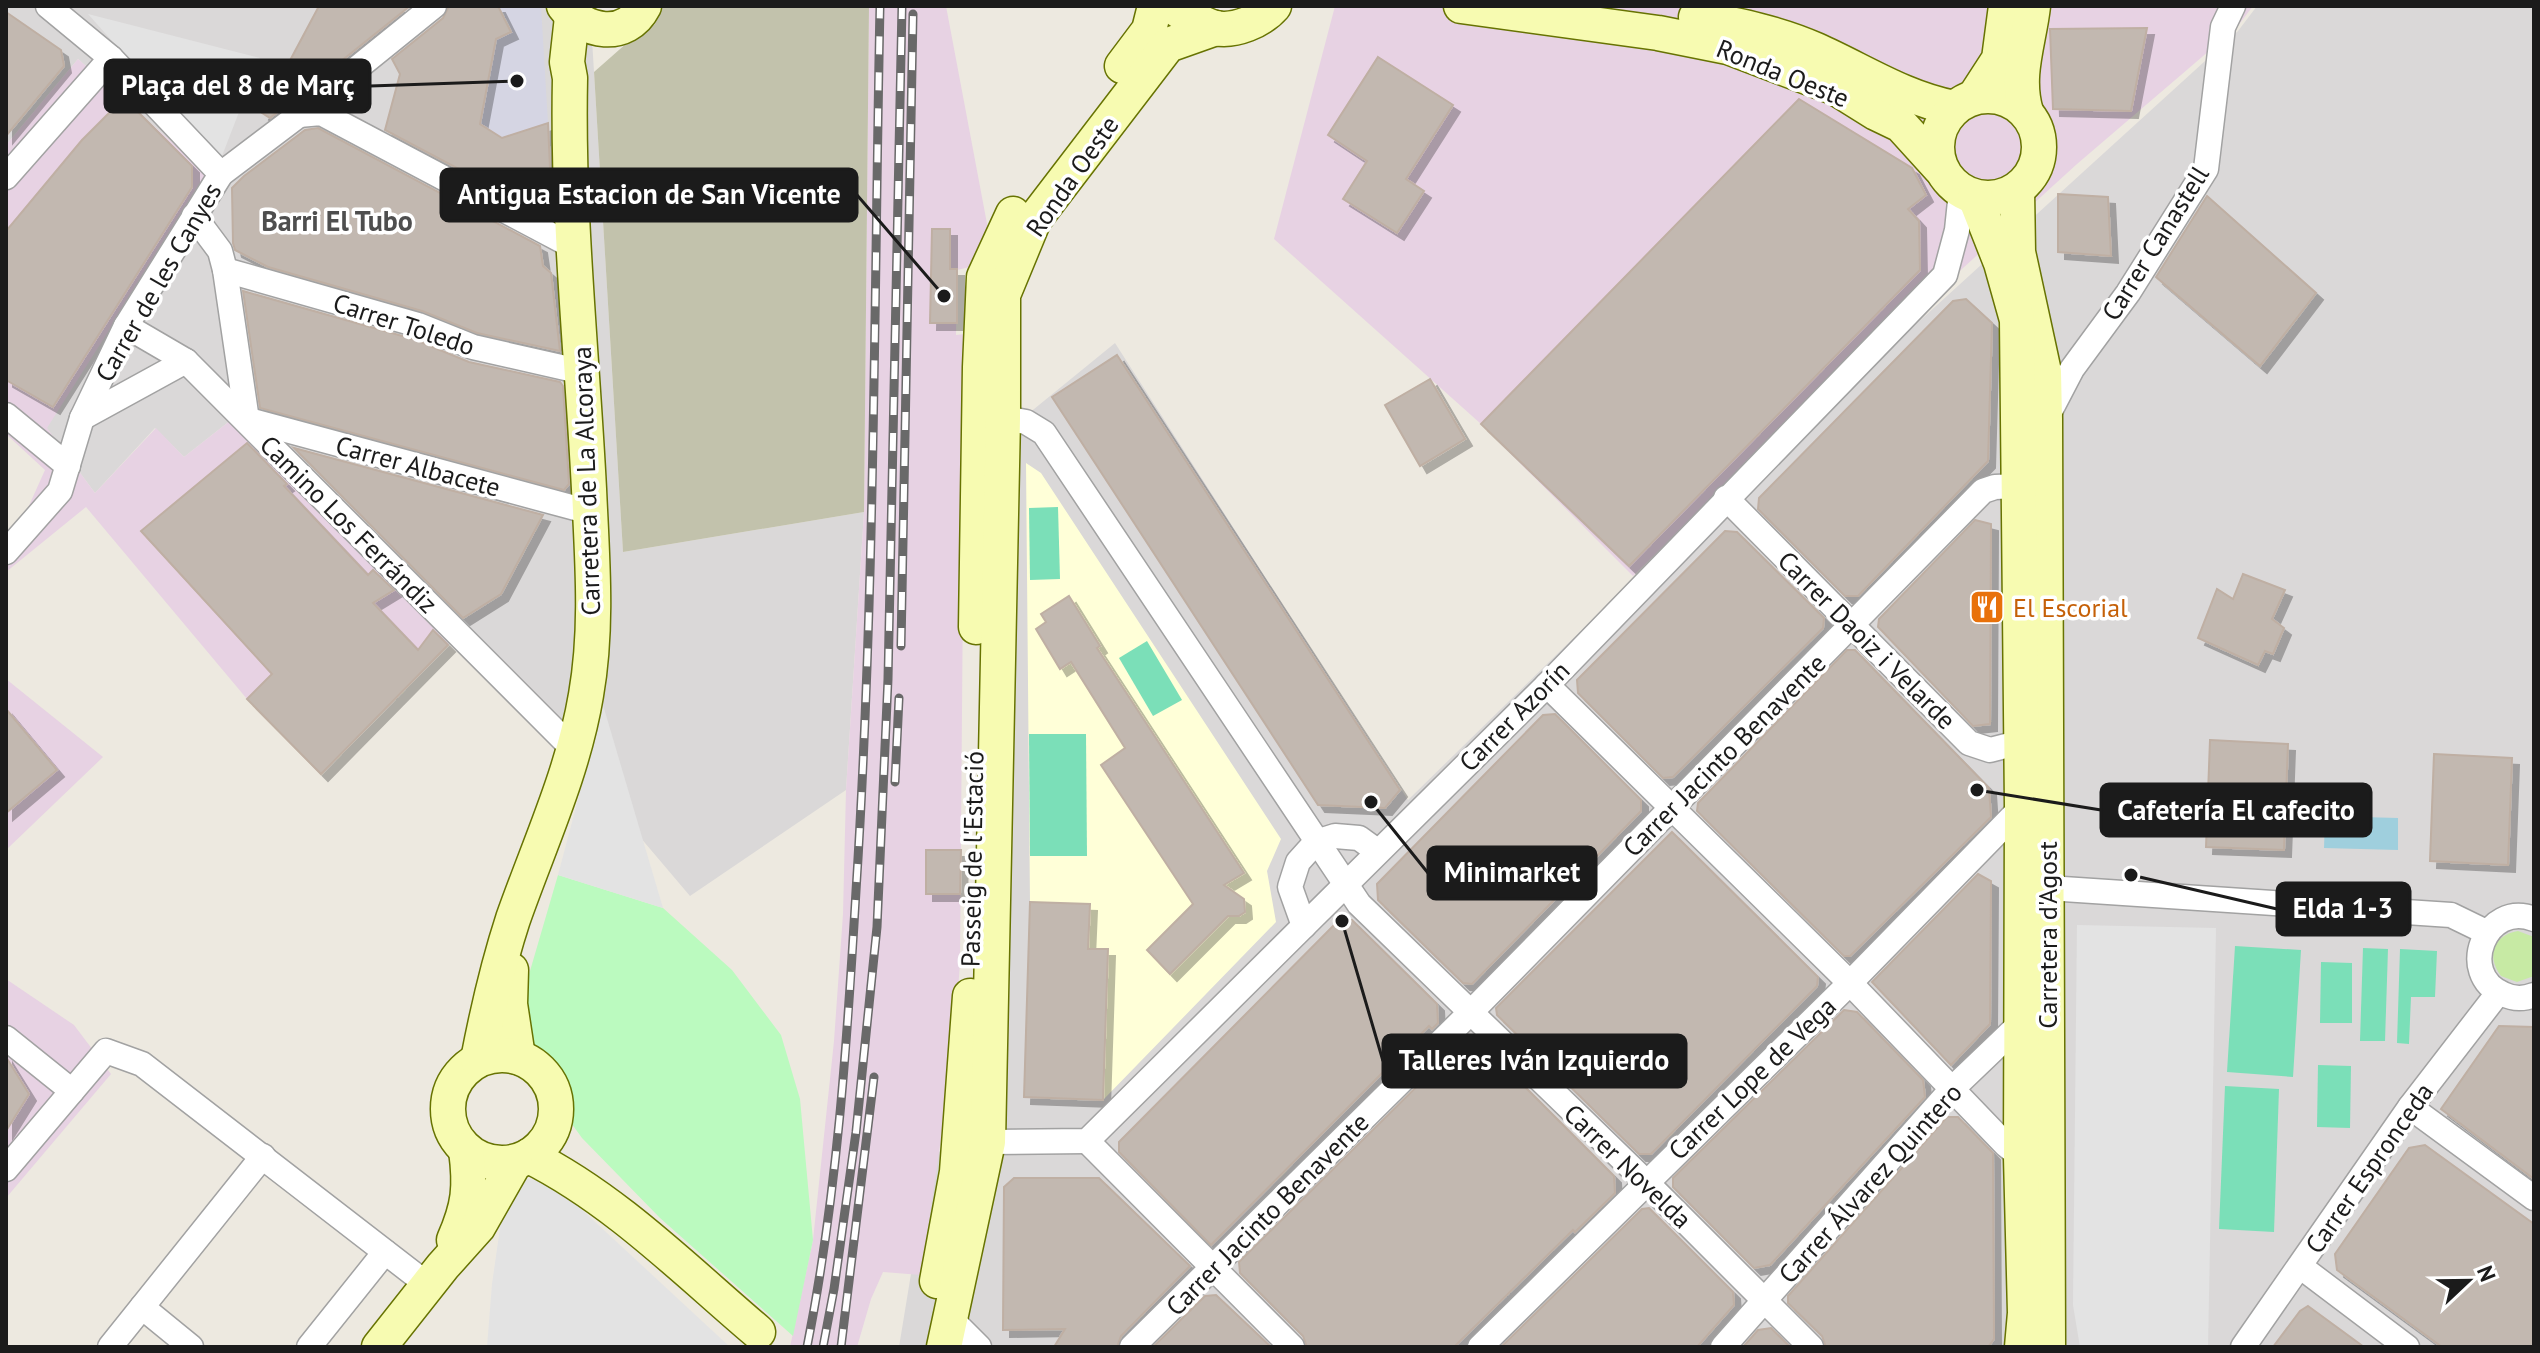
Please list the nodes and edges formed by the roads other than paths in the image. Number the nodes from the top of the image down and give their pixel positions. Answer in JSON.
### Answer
{"nodes":[{"id":1,"x":48,"y":6,"type":"edge"},
{"id":2,"x":434,"y":6,"type":"edge"},
{"id":3,"x":644,"y":6,"type":"edge"},
{"id":4,"x":1155,"y":6,"type":"edge"},
{"id":5,"x":1175,"y":6,"type":"edge"},
{"id":6,"x":1274,"y":6,"type":"edge"},
{"id":7,"x":1461,"y":6,"type":"edge"},
{"id":8,"x":1635,"y":6,"type":"edge"},
{"id":9,"x":2006,"y":6,"type":"edge"},
{"id":10,"x":2033,"y":6,"type":"edge"},
{"id":11,"x":2233,"y":6,"type":"edge"},
{"id":12,"x":578,"y":18,"type":"edge"},
{"id":13,"x":1216,"y":28,"type":"junction"},
{"id":14,"x":111,"y":58,"type":"junction"},
{"id":15,"x":1965,"y":102,"type":"junction"},
{"id":16,"x":2026,"y":112,"type":"junction"},
{"id":17,"x":299,"y":115,"type":"junction"},
{"id":18,"x":221,"y":174,"type":"junction"},
{"id":19,"x":6,"y":177,"type":"edge"},
{"id":20,"x":1959,"y":186,"type":"junction"},
{"id":21,"x":2017,"y":190,"type":"junction"},
{"id":22,"x":194,"y":216,"type":"junction"},
{"id":23,"x":572,"y":246,"type":"junction"},
{"id":24,"x":223,"y":260,"type":"junction"},
{"id":25,"x":126,"y":326,"type":"junction"},
{"id":26,"x":186,"y":361,"type":"junction"},
{"id":27,"x":980,"y":367,"type":"joint"},
{"id":28,"x":583,"y":372,"type":"junction"},
{"id":29,"x":6,"y":415,"type":"edge"},
{"id":30,"x":82,"y":418,"type":"junction"},
{"id":31,"x":1003,"y":418,"type":"junction"},
{"id":32,"x":2045,"y":419,"type":"junction"},
{"id":33,"x":247,"y":420,"type":"junction"},
{"id":34,"x":68,"y":466,"type":"junction"},
{"id":35,"x":2018,"y":486,"type":"junction"},
{"id":36,"x":1726,"y":498,"type":"junction"},
{"id":37,"x":590,"y":512,"type":"junction"},
{"id":38,"x":6,"y":552,"type":"edge"},
{"id":39,"x":1852,"y":625,"type":"junction"},
{"id":40,"x":1547,"y":685,"type":"junction"},
{"id":41,"x":2021,"y":742,"type":"junction"},
{"id":42,"x":573,"y":749,"type":"junction"},
{"id":43,"x":2022,"y":807,"type":"junction"},
{"id":44,"x":1672,"y":808,"type":"junction"},
{"id":45,"x":1316,"y":842,"type":"junction"},
{"id":46,"x":1377,"y":851,"type":"junction"},
{"id":47,"x":1345,"y":884,"type":"junction"},
{"id":48,"x":2035,"y":888,"type":"junction"},
{"id":49,"x":2534,"y":919,"type":"edge"},
{"id":50,"x":513,"y":921,"type":"junction"},
{"id":51,"x":1304,"y":926,"type":"junction"},
{"id":52,"x":2486,"y":932,"type":"junction"},
{"id":53,"x":1850,"y":983,"type":"junction"},
{"id":54,"x":2498,"y":993,"type":"junction"},
{"id":55,"x":2534,"y":995,"type":"edge"},
{"id":56,"x":1470,"y":1013,"type":"junction"},
{"id":57,"x":2022,"y":1022,"type":"junction"},
{"id":58,"x":6,"y":1038,"type":"edge"},
{"id":59,"x":518,"y":1057,"type":"junction"},
{"id":60,"x":478,"y":1060,"type":"junction"},
{"id":61,"x":1952,"y":1089,"type":"junction"},
{"id":62,"x":72,"y":1091,"type":"junction"},
{"id":63,"x":2410,"y":1107,"type":"junction"},
{"id":64,"x":555,"y":1117,"type":"junction"},
{"id":65,"x":1087,"y":1141,"type":"junction"},
{"id":66,"x":988,"y":1142,"type":"junction"},
{"id":67,"x":466,"y":1150,"type":"junction"},
{"id":68,"x":263,"y":1156,"type":"junction"},
{"id":69,"x":2021,"y":1157,"type":"junction"},
{"id":70,"x":522,"y":1159,"type":"junction"},
{"id":71,"x":6,"y":1169,"type":"edge"},
{"id":72,"x":1646,"y":1182,"type":"junction"},
{"id":73,"x":2534,"y":1198,"type":"edge"},
{"id":74,"x":631,"y":1225,"type":"junction"},
{"id":75,"x":385,"y":1252,"type":"junction"},
{"id":76,"x":2301,"y":1267,"type":"junction"},
{"id":77,"x":1212,"y":1268,"type":"junction"},
{"id":78,"x":435,"y":1275,"type":"junction"},
{"id":79,"x":1765,"y":1301,"type":"junction"},
{"id":80,"x":142,"y":1307,"type":"junction"},
{"id":81,"x":758,"y":1332,"type":"dead end"},
{"id":82,"x":948,"y":1334,"type":"edge"},
{"id":83,"x":110,"y":1347,"type":"edge"},
{"id":84,"x":191,"y":1347,"type":"edge"},
{"id":85,"x":309,"y":1347,"type":"edge"},
{"id":86,"x":379,"y":1347,"type":"edge"},
{"id":87,"x":921,"y":1347,"type":"edge"},
{"id":88,"x":979,"y":1347,"type":"edge"},
{"id":89,"x":1132,"y":1347,"type":"edge"},
{"id":90,"x":1292,"y":1347,"type":"edge"},
{"id":91,"x":1480,"y":1347,"type":"edge"},
{"id":92,"x":1723,"y":1347,"type":"edge"},
{"id":93,"x":1811,"y":1347,"type":"edge"},
{"id":94,"x":2022,"y":1347,"type":"edge"},
{"id":95,"x":2048,"y":1347,"type":"edge"},
{"id":96,"x":2243,"y":1347,"type":"edge"},
{"id":97,"x":2407,"y":1347,"type":"edge"}],
"edges":[{"from":1,"to":14,"type":"street"},
{"from":2,"to":17,"type":"street","name":"Carrer de les Canyes"},
{"from":3,"to":12,"type":"main road"},
{"from":4,"to":27,"type":"main road","name":"Ronda Oeste"},
{"from":5,"to":13,"type":"main road"},
{"from":6,"to":13,"type":"main road","name":"Ronda Oeste"},
{"from":7,"to":20,"type":"main road","name":"Ronda Oeste"},
{"from":8,"to":15,"type":"main road","name":"Ronda Oeste"},
{"from":9,"to":15,"type":"main road"},
{"from":10,"to":16,"type":"main road"},
{"from":11,"to":32,"type":"street","name":"Carrer Canastell"},
{"from":12,"to":23,"type":"main road","name":"Carretera de La Alcoraya"},
{"from":13,"to":31,"type":"main road","name":"Ronda Oeste"},
{"from":14,"to":18,"type":"street"},
{"from":14,"to":19,"type":"street"},
{"from":15,"to":16,"type":"main road"},
{"from":15,"to":20,"type":"main road"},
{"from":16,"to":21,"type":"main road"},
{"from":17,"to":18,"type":"street","name":"Carrer de les Canyes"},
{"from":17,"to":23,"type":"street"},
{"from":18,"to":22,"type":"street","name":"Carrer de les Canyes"},
{"from":20,"to":21,"type":"main road"},
{"from":20,"to":35,"type":"main road","name":"Carretera d'Agost"},
{"from":20,"to":36,"type":"street","name":"Carrer Azorín"},
{"from":21,"to":32,"type":"main road","name":"Carretera d'Agost"},
{"from":22,"to":24,"type":"street"},
{"from":22,"to":25,"type":"street","name":"Carrer de les Canyes"},
{"from":23,"to":28,"type":"main road","name":"Carretera de La Alcoraya"},
{"from":24,"to":28,"type":"street","name":"Carrer Toledo"},
{"from":24,"to":33,"type":"street","name":"Camino Los Ferrándiz"},
{"from":25,"to":26,"type":"street"},
{"from":25,"to":30,"type":"street","name":"Carrer de les Canyes"},
{"from":26,"to":30,"type":"street"},
{"from":26,"to":33,"type":"street"},
{"from":27,"to":87,"type":"main road","name":"Passeig de l'Estació"},
{"from":28,"to":37,"type":"main road","name":"Carretera de La Alcoraya"},
{"from":29,"to":34,"type":"street"},
{"from":30,"to":34,"type":"street","name":"Carrer de les Canyes"},
{"from":31,"to":45,"type":"street","name":"Carrer Novelda"},
{"from":31,"to":66,"type":"main road","name":"Passeig de l'Estació"},
{"from":32,"to":48,"type":"main road","name":"Carretera d'Agost"},
{"from":33,"to":37,"type":"street","name":"Carrer Albacete"},
{"from":33,"to":42,"type":"street","name":"Camino Los Ferrándiz"},
{"from":34,"to":38,"type":"street","name":"Carrer de les Canyes"},
{"from":35,"to":39,"type":"street","name":"Carrer Jacinto Benavente"},
{"from":35,"to":41,"type":"main road","name":"Carretera d'Agost"},
{"from":36,"to":39,"type":"street","name":"Carrer Daoiz i Velarde"},
{"from":36,"to":40,"type":"street","name":"Carrer Azorín"},
{"from":37,"to":42,"type":"main road","name":"Carretera de La Alcoraya"},
{"from":39,"to":41,"type":"street","name":"Carrer Daoiz i Velarde"},
{"from":39,"to":44,"type":"street","name":"Carrer Jacinto Benavente"},
{"from":40,"to":44,"type":"street"},
{"from":40,"to":46,"type":"street","name":"Carrer Azorín"},
{"from":41,"to":43,"type":"main road","name":"Carretera d'Agost"},
{"from":42,"to":50,"type":"main road","name":"Carretera de La Alcoraya"},
{"from":43,"to":48,"type":"main road","name":"Carretera d'Agost"},
{"from":43,"to":53,"type":"street","name":"Carrer Lope de Vega"},
{"from":44,"to":53,"type":"street"},
{"from":44,"to":56,"type":"street","name":"Carrer Jacinto Benavente"},
{"from":45,"to":46,"type":"street"},
{"from":45,"to":47,"type":"street","name":"Carrer Novelda"},
{"from":45,"to":51,"type":"street"},
{"from":46,"to":47,"type":"street","name":"Carrer Azorín"},
{"from":47,"to":51,"type":"street","name":"Carrer Azorín"},
{"from":47,"to":56,"type":"street","name":"Carrer Novelda"},
{"from":48,"to":52,"type":"street"},
{"from":48,"to":57,"type":"main road","name":"Carretera d'Agost"},
{"from":48,"to":95,"type":"main road","name":"Carretera d'Agost"},
{"from":49,"to":52,"type":"street"},
{"from":50,"to":59,"type":"main road","name":"Carretera de La Alcoraya"},
{"from":50,"to":60,"type":"main road","name":"Carretera de La Alcoraya"},
{"from":51,"to":65,"type":"street","name":"Carrer Azorín"},
{"from":52,"to":54,"type":"street"},
{"from":53,"to":61,"type":"street"},
{"from":53,"to":72,"type":"street","name":"Carrer Lope de Vega"},
{"from":54,"to":55,"type":"street"},
{"from":54,"to":63,"type":"street","name":"Carrer Espronceda"},
{"from":56,"to":72,"type":"street","name":"Carrer Novelda"},
{"from":56,"to":77,"type":"street","name":"Carrer Jacinto Benavente"},
{"from":57,"to":61,"type":"street","name":"Carrer Álvarez Quintero"},
{"from":57,"to":69,"type":"main road","name":"Carretera d'Agost"},
{"from":58,"to":62,"type":"street"},
{"from":59,"to":60,"type":"main road"},
{"from":59,"to":64,"type":"main road"},
{"from":60,"to":67,"type":"main road"},
{"from":61,"to":69,"type":"street"},
{"from":61,"to":79,"type":"street","name":"Carrer Álvarez Quintero"},
{"from":62,"to":68,"type":"street"},
{"from":62,"to":71,"type":"street"},
{"from":63,"to":73,"type":"street"},
{"from":63,"to":76,"type":"street","name":"Carrer Espronceda"},
{"from":64,"to":70,"type":"main road"},
{"from":64,"to":74,"type":"main road"},
{"from":65,"to":66,"type":"street"},
{"from":65,"to":77,"type":"street"},
{"from":66,"to":82,"type":"main road","name":"Passeig de l'Estació"},
{"from":67,"to":70,"type":"main road"},
{"from":67,"to":78,"type":"main road"},
{"from":68,"to":75,"type":"street"},
{"from":68,"to":80,"type":"street"},
{"from":69,"to":94,"type":"main road","name":"Carretera d'Agost"},
{"from":70,"to":74,"type":"main road"},
{"from":70,"to":78,"type":"main road"},
{"from":72,"to":79,"type":"street","name":"Carrer Novelda"},
{"from":72,"to":91,"type":"street","name":"Carrer Lope de Vega"},
{"from":74,"to":81,"type":"main road"},
{"from":75,"to":78,"type":"street"},
{"from":75,"to":85,"type":"street"},
{"from":76,"to":96,"type":"street","name":"Carrer Espronceda"},
{"from":76,"to":97,"type":"street"},
{"from":77,"to":89,"type":"street","name":"Carrer Jacinto Benavente"},
{"from":77,"to":90,"type":"street"},
{"from":78,"to":86,"type":"main road"},
{"from":79,"to":92,"type":"street","name":"Carrer Álvarez Quintero"},
{"from":79,"to":93,"type":"street","name":"Carrer Novelda"},
{"from":80,"to":83,"type":"street"},
{"from":80,"to":84,"type":"street"},
{"from":82,"to":88,"type":"street"}]}
